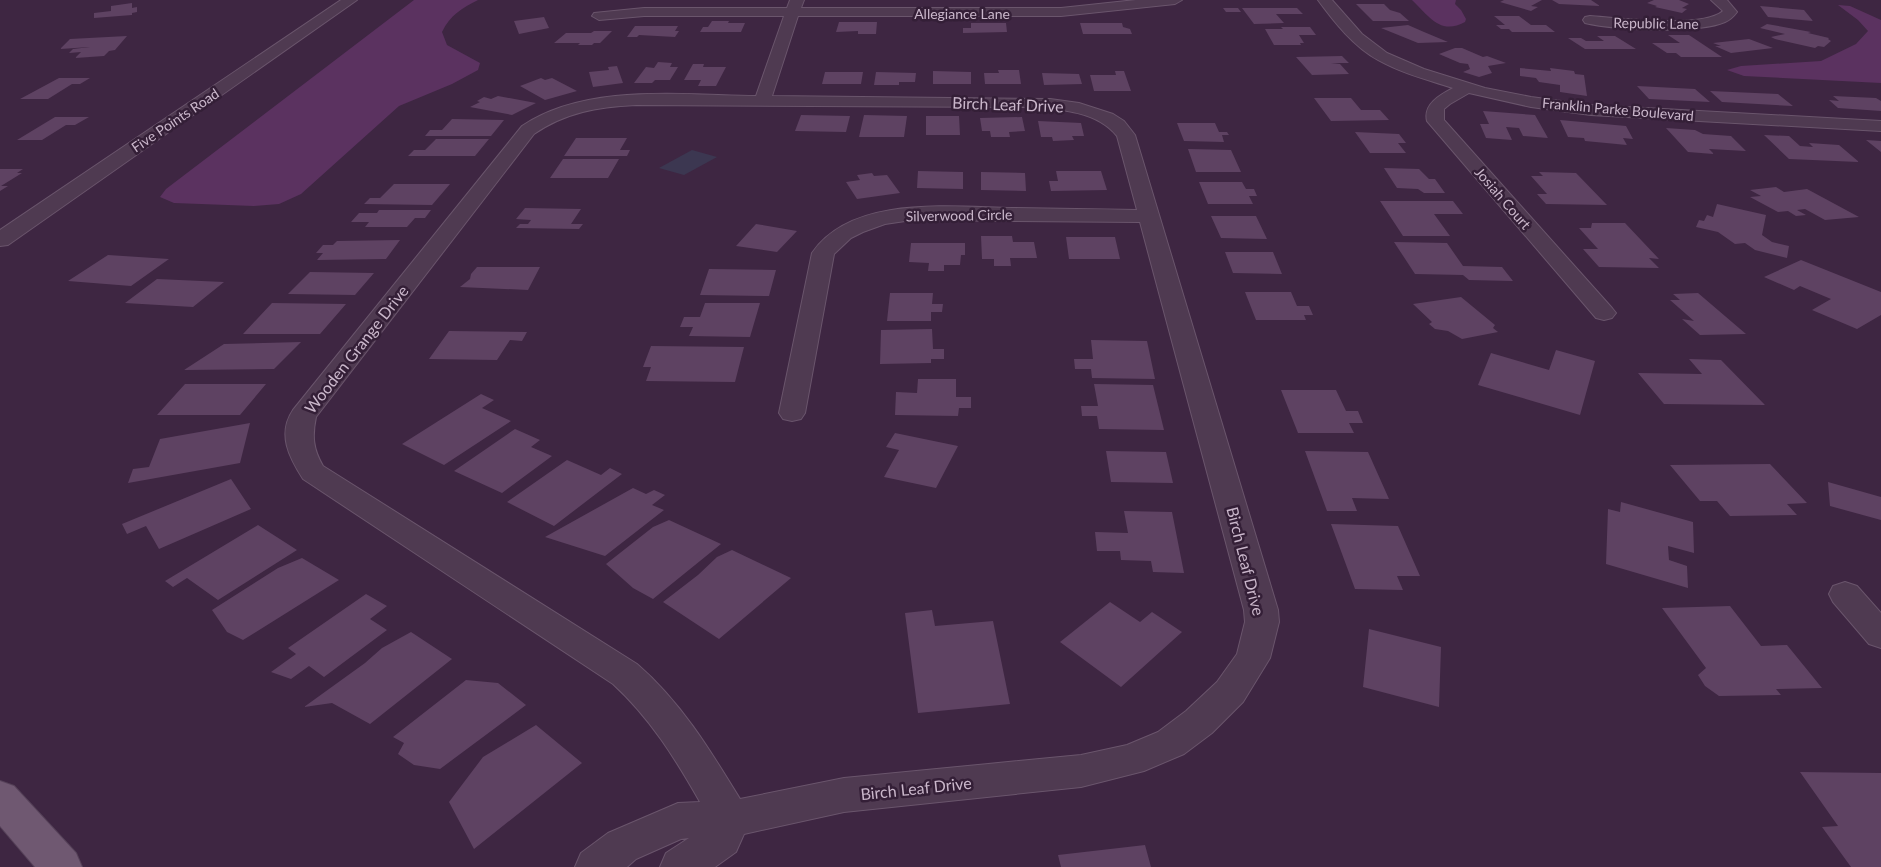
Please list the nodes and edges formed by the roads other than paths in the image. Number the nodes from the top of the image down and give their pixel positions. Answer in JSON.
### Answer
{"nodes":[{"id":1,"x":350,"y":0,"type":"edge"},
{"id":2,"x":1176,"y":0,"type":"edge"},
{"id":3,"x":1325,"y":0,"type":"edge"},
{"id":4,"x":1718,"y":0,"type":"edge"},
{"id":5,"x":795,"y":6,"type":"edge"},
{"id":6,"x":598,"y":16,"type":"dead end"},
{"id":7,"x":1590,"y":20,"type":"dead end"},
{"id":8,"x":1467,"y":88,"type":"junction"},
{"id":9,"x":762,"y":101,"type":"junction"},
{"id":10,"x":1881,"y":126,"type":"edge"},
{"id":11,"x":1150,"y":216,"type":"junction"},
{"id":12,"x":0,"y":240,"type":"edge"},
{"id":13,"x":1604,"y":313,"type":"dead end"},
{"id":14,"x":792,"y":413,"type":"dead end"},
{"id":15,"x":1845,"y":594,"type":"dead end"},
{"id":16,"x":1881,"y":635,"type":"edge"},
{"id":17,"x":0,"y":798,"type":"edge"},
{"id":18,"x":726,"y":829,"type":"junction"},
{"id":19,"x":60,"y":867,"type":"edge"},
{"id":20,"x":596,"y":867,"type":"edge"},
{"id":21,"x":681,"y":867,"type":"edge"}],
"edges":[{"from":1,"to":12,"type":"street","name":"Five Points Road"},
{"from":2,"to":5,"type":"street","name":"Allegiance Lane"},
{"from":3,"to":8,"type":"street","name":"Franklin Parke Boulevard"},
{"from":4,"to":7,"type":"street","name":"Republic Lane"},
{"from":5,"to":6,"type":"street","name":"Allegiance Lane"},
{"from":5,"to":9,"type":"street"},
{"from":8,"to":10,"type":"street","name":"Franklin Parke Boulevard"},
{"from":8,"to":13,"type":"street","name":"Josiah Court"},
{"from":9,"to":11,"type":"street","name":"Birch Leaf Drive"},
{"from":9,"to":18,"type":"street","name":"Wooden Grange Drive"},
{"from":11,"to":14,"type":"street","name":"Silverwood Circle"},
{"from":11,"to":18,"type":"street","name":"Birch Leaf Drive"},
{"from":15,"to":16,"type":"street"},
{"from":17,"to":19,"type":"main road"},
{"from":18,"to":20,"type":"street","name":"Birch Leaf Drive"},
{"from":18,"to":21,"type":"street","name":"Birch Leaf Drive"}]}
